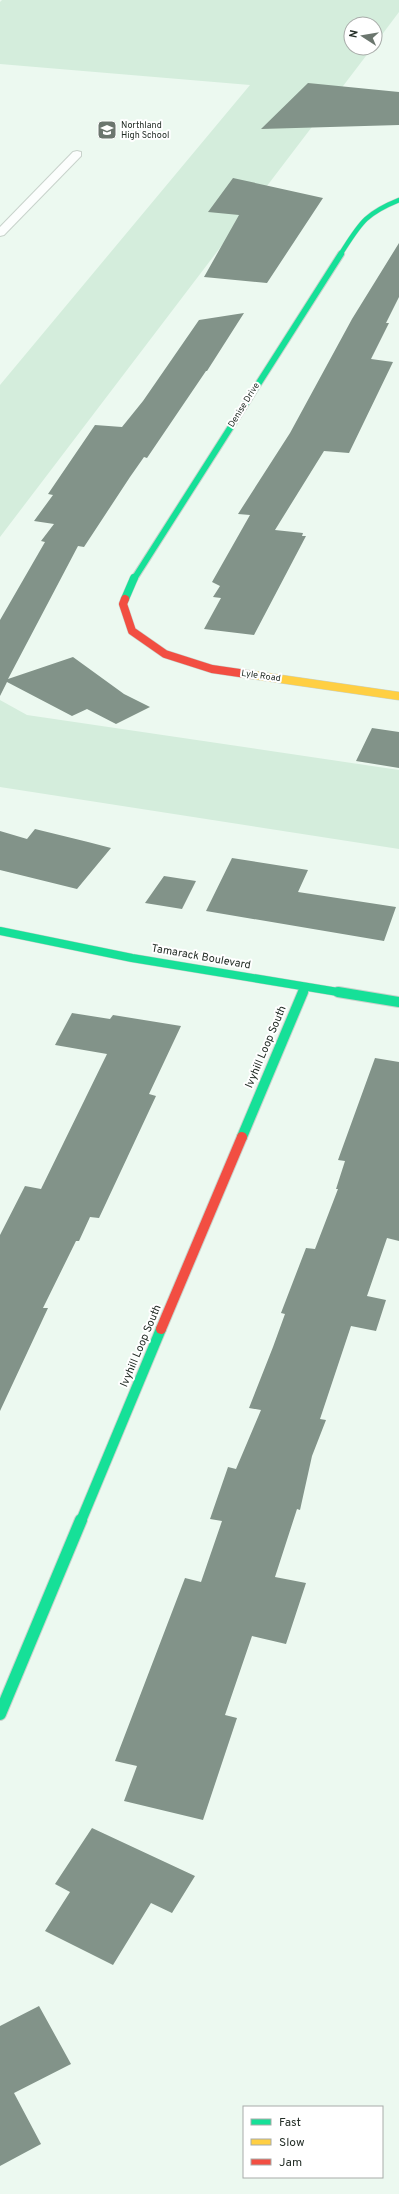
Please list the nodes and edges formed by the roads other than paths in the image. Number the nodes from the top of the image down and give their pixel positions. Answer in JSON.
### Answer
{"nodes":[{"id":1,"x":77,"y":154,"type":"dead end"},
{"id":2,"x":399,"y":200,"type":"edge"},
{"id":3,"x":0,"y":234,"type":"edge"},
{"id":4,"x":132,"y":631,"type":"joint"},
{"id":5,"x":399,"y":696,"type":"edge"},
{"id":6,"x":0,"y":931,"type":"edge"},
{"id":7,"x":304,"y":987,"type":"junction"},
{"id":8,"x":399,"y":1002,"type":"edge"},
{"id":9,"x":0,"y":1714,"type":"edge"}],
"edges":[{"from":1,"to":3,"type":"lane"},
{"from":2,"to":4,"type":"street","name":"Denise Drive"},
{"from":4,"to":5,"type":"street","name":"Lyle Road"},
{"from":6,"to":7,"type":"street","name":"Tamarack Boulevard"},
{"from":7,"to":8,"type":"street","name":"Tamarack Boulevard"},
{"from":7,"to":9,"type":"street","name":"Ivyhill Loop South"}]}
